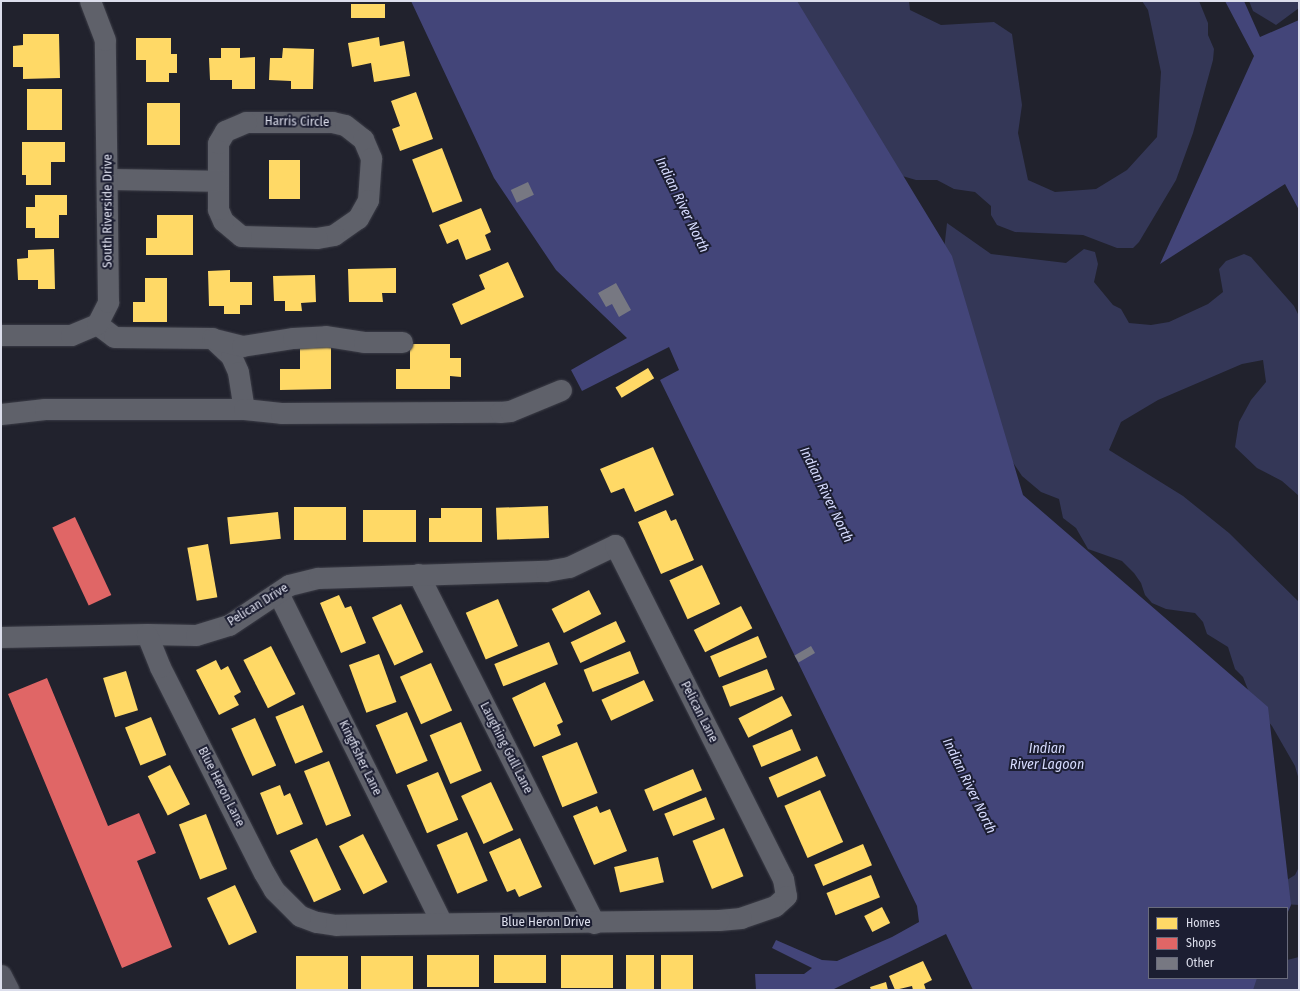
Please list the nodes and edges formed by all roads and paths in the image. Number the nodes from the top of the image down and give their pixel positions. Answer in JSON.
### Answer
{"nodes":[{"id":1,"x":90,"y":1,"type":"edge"},
{"id":2,"x":108,"y":179,"type":"junction"},
{"id":3,"x":218,"y":181,"type":"junction"},
{"id":4,"x":97,"y":324,"type":"junction"},
{"id":5,"x":1,"y":335,"type":"edge"},
{"id":6,"x":212,"y":338,"type":"junction"},
{"id":7,"x":402,"y":342,"type":"dead end"},
{"id":8,"x":562,"y":390,"type":"dead end"},
{"id":9,"x":244,"y":409,"type":"junction"},
{"id":10,"x":1,"y":414,"type":"edge"},
{"id":11,"x":585,"y":560,"type":"joint"},
{"id":12,"x":418,"y":574,"type":"junction"},
{"id":13,"x":278,"y":593,"type":"junction"},
{"id":14,"x":147,"y":634,"type":"junction"},
{"id":15,"x":1,"y":636,"type":"edge"},
{"id":16,"x":775,"y":906,"type":"joint"},
{"id":17,"x":316,"y":922,"type":"joint"},
{"id":18,"x":441,"y":922,"type":"junction"},
{"id":19,"x":594,"y":922,"type":"junction"},
{"id":20,"x":1,"y":976,"type":"edge"},
{"id":21,"x":8,"y":990,"type":"edge"}],
"edges":[{"from":1,"to":2,"type":"street","name":"South Riverside Drive"},
{"from":2,"to":3,"type":"street"},
{"from":2,"to":4,"type":"street","name":"South Riverside Drive"},
{"from":3,"to":3,"type":"street","name":"Harris Circle"},
{"from":4,"to":5,"type":"street"},
{"from":4,"to":6,"type":"street"},
{"from":6,"to":7,"type":"street"},
{"from":6,"to":9,"type":"street"},
{"from":8,"to":9,"type":"street"},
{"from":9,"to":10,"type":"street"},
{"from":11,"to":12,"type":"street","name":"Pelican Drive"},
{"from":11,"to":16,"type":"street","name":"Pelican Lane"},
{"from":12,"to":13,"type":"street","name":"Pelican Drive"},
{"from":12,"to":19,"type":"street","name":"Laughing Gull Lane"},
{"from":13,"to":14,"type":"street","name":"Pelican Drive"},
{"from":13,"to":18,"type":"street","name":"Kingfisher Lane"},
{"from":14,"to":15,"type":"street","name":"Pelican Drive"},
{"from":14,"to":17,"type":"street","name":"Blue Heron Lane"},
{"from":16,"to":19,"type":"street","name":"Blue Heron Drive"},
{"from":17,"to":18,"type":"street","name":"Blue Heron Drive"},
{"from":18,"to":19,"type":"street","name":"Blue Heron Drive"},
{"from":20,"to":21,"type":"main road"}]}
